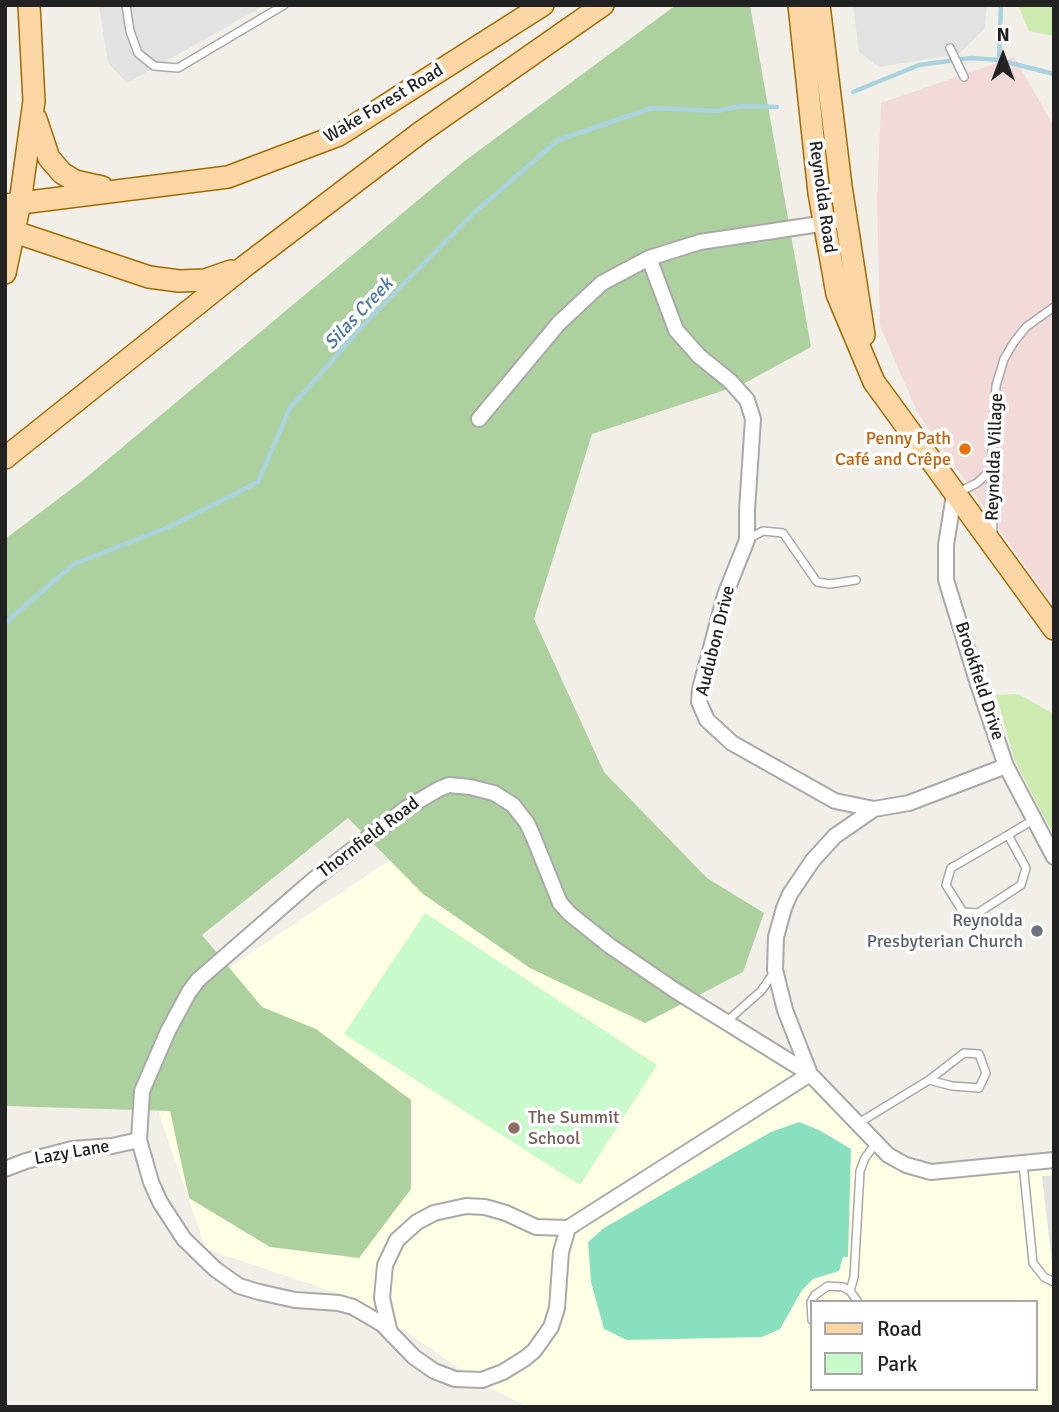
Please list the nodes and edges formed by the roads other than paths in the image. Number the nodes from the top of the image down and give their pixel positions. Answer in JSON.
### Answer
{"nodes":[{"id":1,"x":29,"y":5,"type":"edge"},
{"id":2,"x":126,"y":5,"type":"edge"},
{"id":3,"x":284,"y":5,"type":"edge"},
{"id":4,"x":543,"y":5,"type":"edge"},
{"id":5,"x":603,"y":5,"type":"edge"},
{"id":6,"x":799,"y":5,"type":"edge"},
{"id":7,"x":819,"y":5,"type":"edge"},
{"id":8,"x":828,"y":5,"type":"edge"},
{"id":9,"x":824,"y":40,"type":"junction"},
{"id":10,"x":950,"y":48,"type":"dead end"},
{"id":11,"x":964,"y":77,"type":"dead end"},
{"id":12,"x":33,"y":108,"type":"junction"},
{"id":13,"x":121,"y":190,"type":"junction"},
{"id":14,"x":13,"y":204,"type":"edge"},
{"id":15,"x":846,"y":220,"type":"junction"},
{"id":16,"x":824,"y":222,"type":"junction"},
{"id":17,"x":10,"y":229,"type":"edge"},
{"id":18,"x":649,"y":258,"type":"junction"},
{"id":19,"x":245,"y":266,"type":"junction"},
{"id":20,"x":5,"y":273,"type":"edge"},
{"id":21,"x":1054,"y":307,"type":"edge"},
{"id":22,"x":874,"y":382,"type":"junction"},
{"id":23,"x":479,"y":419,"type":"dead end"},
{"id":24,"x":5,"y":458,"type":"edge"},
{"id":25,"x":991,"y":470,"type":"junction"},
{"id":26,"x":954,"y":495,"type":"junction"},
{"id":27,"x":747,"y":540,"type":"junction"},
{"id":28,"x":993,"y":546,"type":"junction"},
{"id":29,"x":856,"y":580,"type":"dead end"},
{"id":30,"x":1054,"y":629,"type":"edge"},
{"id":31,"x":1006,"y":766,"type":"junction"},
{"id":32,"x":874,"y":809,"type":"junction"},
{"id":33,"x":1033,"y":820,"type":"junction"},
{"id":34,"x":1008,"y":835,"type":"junction"},
{"id":35,"x":1054,"y":857,"type":"edge"},
{"id":36,"x":775,"y":970,"type":"junction"},
{"id":37,"x":726,"y":1022,"type":"junction"},
{"id":38,"x":810,"y":1074,"type":"junction"},
{"id":39,"x":929,"y":1080,"type":"junction"},
{"id":40,"x":857,"y":1124,"type":"junction"},
{"id":41,"x":139,"y":1140,"type":"junction"},
{"id":42,"x":876,"y":1143,"type":"junction"},
{"id":43,"x":1054,"y":1160,"type":"edge"},
{"id":44,"x":1023,"y":1162,"type":"junction"},
{"id":45,"x":5,"y":1169,"type":"edge"},
{"id":46,"x":568,"y":1228,"type":"junction"},
{"id":47,"x":1054,"y":1282,"type":"edge"},
{"id":48,"x":850,"y":1291,"type":"junction"},
{"id":49,"x":813,"y":1300,"type":"edge"},
{"id":50,"x":857,"y":1300,"type":"edge"},
{"id":51,"x":389,"y":1330,"type":"junction"}],
"edges":[{"from":1,"to":12,"type":"main road"},
{"from":2,"to":3,"type":"lane"},
{"from":4,"to":13,"type":"main road","name":"Wake Forest Road"},
{"from":5,"to":19,"type":"main road"},
{"from":6,"to":16,"type":"main road","name":"Reynolda Road"},
{"from":7,"to":9,"type":"main road","name":"Reynolda Road"},
{"from":8,"to":9,"type":"main road"},
{"from":9,"to":15,"type":"main road","name":"Reynolda Road"},
{"from":10,"to":11,"type":"lane"},
{"from":12,"to":13,"type":"main road"},
{"from":12,"to":14,"type":"main road"},
{"from":13,"to":14,"type":"main road","name":"Wake Forest Road"},
{"from":14,"to":17,"type":"main road"},
{"from":15,"to":16,"type":"street"},
{"from":15,"to":22,"type":"main road","name":"Reynolda Road"},
{"from":16,"to":18,"type":"street"},
{"from":16,"to":22,"type":"main road","name":"Reynolda Road"},
{"from":17,"to":19,"type":"main road"},
{"from":17,"to":20,"type":"main road"},
{"from":18,"to":23,"type":"street"},
{"from":18,"to":27,"type":"street"},
{"from":19,"to":24,"type":"main road"},
{"from":21,"to":25,"type":"lane","name":"Reynolda Village"},
{"from":22,"to":26,"type":"main road","name":"Reynolda Road"},
{"from":25,"to":26,"type":"lane"},
{"from":25,"to":28,"type":"lane","name":"Reynolda Village"},
{"from":26,"to":28,"type":"main road","name":"Reynolda Road"},
{"from":26,"to":31,"type":"street","name":"Brookfield Drive"},
{"from":27,"to":29,"type":"lane"},
{"from":27,"to":32,"type":"street","name":"Audubon Drive"},
{"from":28,"to":30,"type":"main road","name":"Reynolda Road"},
{"from":31,"to":32,"type":"street"},
{"from":31,"to":33,"type":"street","name":"Brookfield Drive"},
{"from":32,"to":36,"type":"street"},
{"from":33,"to":34,"type":"lane"},
{"from":33,"to":35,"type":"street","name":"Brookfield Drive"},
{"from":34,"to":34,"type":"lane"},
{"from":36,"to":37,"type":"lane"},
{"from":36,"to":38,"type":"street"},
{"from":37,"to":38,"type":"street","name":"Thornfield Road"},
{"from":37,"to":41,"type":"street","name":"Thornfield Road"},
{"from":38,"to":40,"type":"street"},
{"from":38,"to":46,"type":"street"},
{"from":39,"to":39,"type":"lane"},
{"from":39,"to":40,"type":"lane"},
{"from":40,"to":42,"type":"street"},
{"from":41,"to":45,"type":"street","name":"Lazy Lane"},
{"from":41,"to":51,"type":"street","name":"Thornfield Road"},
{"from":42,"to":44,"type":"street"},
{"from":42,"to":48,"type":"lane"},
{"from":43,"to":44,"type":"street"},
{"from":44,"to":47,"type":"lane"},
{"from":46,"to":51,"type":"street"},
{"from":46,"to":51,"type":"street","name":"Thornfield Road"},
{"from":48,"to":49,"type":"lane"},
{"from":48,"to":50,"type":"lane"}]}
